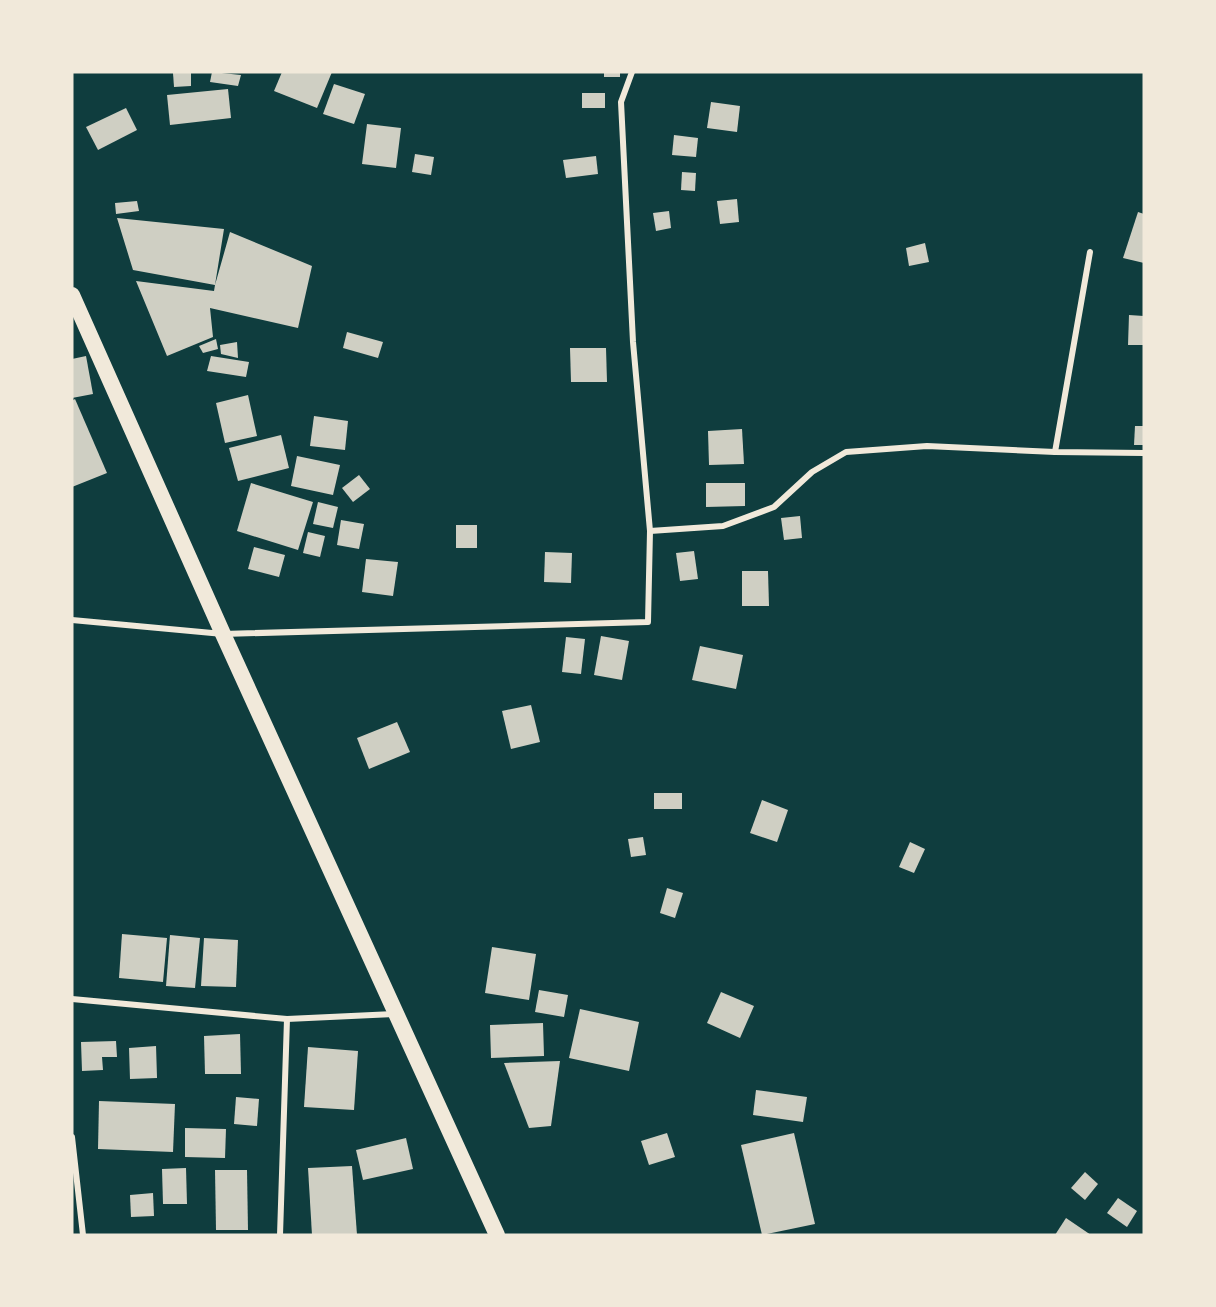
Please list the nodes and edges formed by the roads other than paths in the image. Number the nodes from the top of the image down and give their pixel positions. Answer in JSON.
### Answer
{"nodes":[{"id":1,"x":632,"y":72,"type":"edge"},
{"id":2,"x":1090,"y":252,"type":"dead end"},
{"id":3,"x":72,"y":295,"type":"edge"},
{"id":4,"x":1055,"y":452,"type":"junction"},
{"id":5,"x":1144,"y":453,"type":"edge"},
{"id":6,"x":650,"y":531,"type":"junction"},
{"id":7,"x":72,"y":620,"type":"edge"},
{"id":8,"x":223,"y":634,"type":"junction"},
{"id":9,"x":72,"y":999,"type":"edge"},
{"id":10,"x":395,"y":1014,"type":"junction"},
{"id":11,"x":287,"y":1019,"type":"junction"},
{"id":12,"x":72,"y":1137,"type":"edge"},
{"id":13,"x":84,"y":1235,"type":"edge"},
{"id":14,"x":280,"y":1235,"type":"edge"},
{"id":15,"x":497,"y":1235,"type":"edge"}],
"edges":[{"from":1,"to":6,"type":"street"},
{"from":2,"to":4,"type":"street"},
{"from":3,"to":8,"type":"highway"},
{"from":4,"to":5,"type":"street"},
{"from":4,"to":6,"type":"street"},
{"from":6,"to":8,"type":"street"},
{"from":7,"to":8,"type":"street"},
{"from":8,"to":10,"type":"highway"},
{"from":9,"to":11,"type":"street"},
{"from":10,"to":11,"type":"street"},
{"from":10,"to":15,"type":"highway"},
{"from":11,"to":14,"type":"street"},
{"from":12,"to":13,"type":"street"}]}
